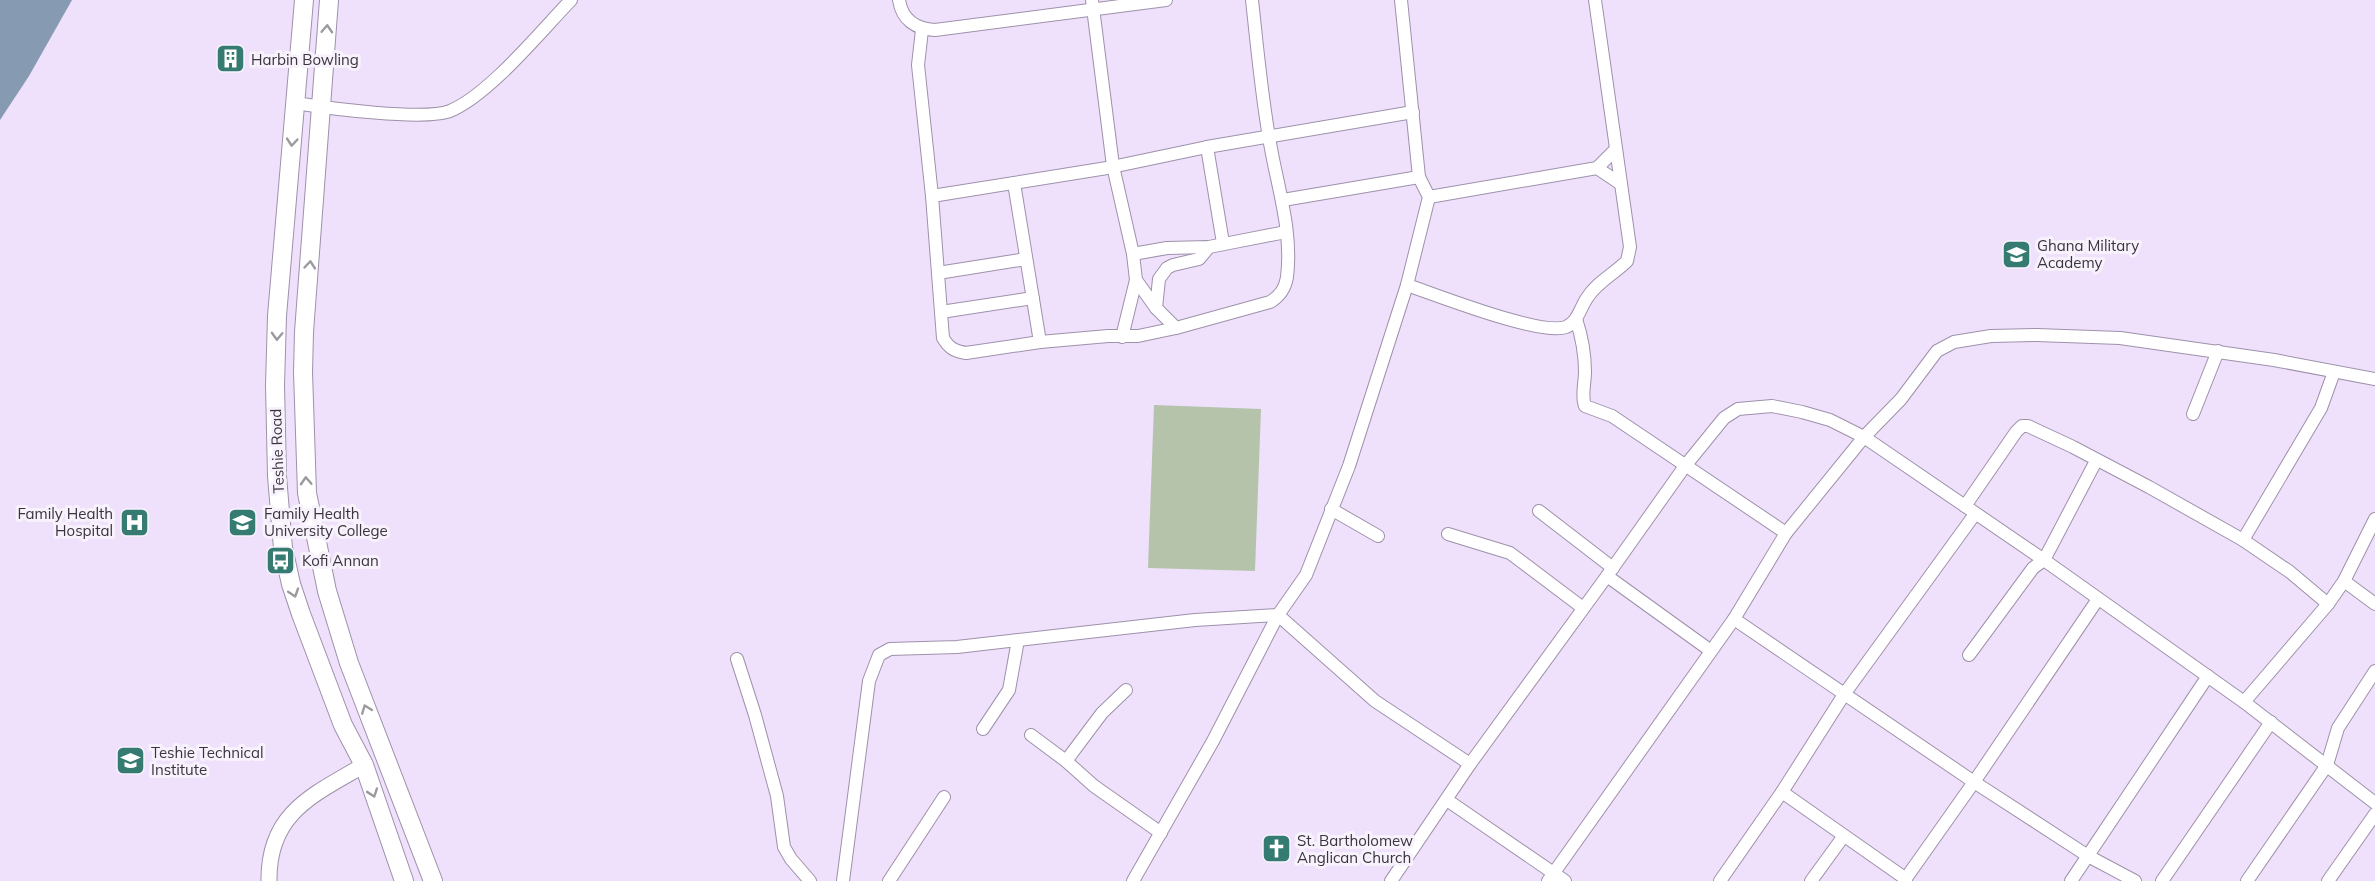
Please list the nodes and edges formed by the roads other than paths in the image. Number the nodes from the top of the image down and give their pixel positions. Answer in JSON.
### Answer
{"nodes":[{"id":1,"x":304,"y":0,"type":"edge"},
{"id":2,"x":329,"y":0,"type":"edge"},
{"id":3,"x":572,"y":0,"type":"edge"},
{"id":4,"x":899,"y":0,"type":"edge"},
{"id":5,"x":1166,"y":0,"type":"edge"},
{"id":6,"x":1252,"y":0,"type":"edge"},
{"id":7,"x":1401,"y":0,"type":"edge"},
{"id":8,"x":1595,"y":0,"type":"edge"},
{"id":9,"x":1093,"y":4,"type":"edge"},
{"id":10,"x":922,"y":30,"type":"junction"},
{"id":11,"x":295,"y":103,"type":"junction"},
{"id":12,"x":323,"y":107,"type":"junction"},
{"id":13,"x":1413,"y":112,"type":"junction"},
{"id":14,"x":1269,"y":138,"type":"junction"},
{"id":15,"x":1207,"y":147,"type":"junction"},
{"id":16,"x":1616,"y":149,"type":"junction"},
{"id":17,"x":1113,"y":166,"type":"junction"},
{"id":18,"x":1597,"y":168,"type":"junction"},
{"id":19,"x":1419,"y":177,"type":"junction"},
{"id":20,"x":1014,"y":183,"type":"junction"},
{"id":21,"x":1621,"y":184,"type":"junction"},
{"id":22,"x":932,"y":196,"type":"junction"},
{"id":23,"x":1429,"y":197,"type":"junction"},
{"id":24,"x":1283,"y":200,"type":"junction"},
{"id":25,"x":1286,"y":232,"type":"junction"},
{"id":26,"x":1223,"y":243,"type":"junction"},
{"id":27,"x":1209,"y":247,"type":"junction"},
{"id":28,"x":1133,"y":254,"type":"junction"},
{"id":29,"x":1026,"y":259,"type":"junction"},
{"id":30,"x":938,"y":273,"type":"junction"},
{"id":31,"x":1136,"y":280,"type":"junction"},
{"id":32,"x":1407,"y":285,"type":"junction"},
{"id":33,"x":1032,"y":298,"type":"junction"},
{"id":34,"x":1156,"y":308,"type":"junction"},
{"id":35,"x":941,"y":312,"type":"junction"},
{"id":36,"x":1576,"y":319,"type":"junction"},
{"id":37,"x":1176,"y":328,"type":"junction"},
{"id":38,"x":1122,"y":337,"type":"junction"},
{"id":39,"x":1040,"y":342,"type":"junction"},
{"id":40,"x":2218,"y":351,"type":"junction"},
{"id":41,"x":2334,"y":372,"type":"junction"},
{"id":42,"x":2375,"y":380,"type":"edge"},
{"id":43,"x":2193,"y":414,"type":"dead end"},
{"id":44,"x":1864,"y":437,"type":"junction"},
{"id":45,"x":2096,"y":461,"type":"junction"},
{"id":46,"x":1685,"y":466,"type":"junction"},
{"id":47,"x":1331,"y":509,"type":"junction"},
{"id":48,"x":1970,"y":510,"type":"junction"},
{"id":49,"x":1539,"y":511,"type":"dead end"},
{"id":50,"x":2375,"y":519,"type":"edge"},
{"id":51,"x":1786,"y":533,"type":"junction"},
{"id":52,"x":1448,"y":534,"type":"dead end"},
{"id":53,"x":1378,"y":536,"type":"dead end"},
{"id":54,"x":2243,"y":540,"type":"junction"},
{"id":55,"x":2044,"y":560,"type":"junction"},
{"id":56,"x":1610,"y":572,"type":"junction"},
{"id":57,"x":2344,"y":581,"type":"junction"},
{"id":58,"x":2098,"y":599,"type":"junction"},
{"id":59,"x":2328,"y":604,"type":"junction"},
{"id":60,"x":2375,"y":604,"type":"edge"},
{"id":61,"x":1583,"y":608,"type":"junction"},
{"id":62,"x":1278,"y":615,"type":"junction"},
{"id":63,"x":1734,"y":619,"type":"junction"},
{"id":64,"x":1018,"y":640,"type":"junction"},
{"id":65,"x":1711,"y":651,"type":"junction"},
{"id":66,"x":1970,"y":655,"type":"dead end"},
{"id":67,"x":737,"y":659,"type":"dead end"},
{"id":68,"x":2375,"y":671,"type":"edge"},
{"id":69,"x":2208,"y":676,"type":"junction"},
{"id":70,"x":1126,"y":690,"type":"dead end"},
{"id":71,"x":1845,"y":693,"type":"junction"},
{"id":72,"x":2244,"y":702,"type":"junction"},
{"id":73,"x":2271,"y":722,"type":"junction"},
{"id":74,"x":983,"y":729,"type":"dead end"},
{"id":75,"x":1031,"y":735,"type":"dead end"},
{"id":76,"x":1066,"y":761,"type":"junction"},
{"id":77,"x":1470,"y":764,"type":"junction"},
{"id":78,"x":364,"y":765,"type":"junction"},
{"id":79,"x":2327,"y":765,"type":"junction"},
{"id":80,"x":1974,"y":782,"type":"junction"},
{"id":81,"x":1782,"y":792,"type":"junction"},
{"id":82,"x":944,"y":797,"type":"dead end"},
{"id":83,"x":1447,"y":800,"type":"junction"},
{"id":84,"x":2375,"y":803,"type":"edge"},
{"id":85,"x":2375,"y":814,"type":"edge"},
{"id":86,"x":1161,"y":833,"type":"junction"},
{"id":87,"x":1843,"y":837,"type":"junction"},
{"id":88,"x":2088,"y":856,"type":"junction"},
{"id":89,"x":1551,"y":877,"type":"edge"},
{"id":90,"x":1905,"y":880,"type":"edge"},
{"id":91,"x":268,"y":881,"type":"edge"},
{"id":92,"x":404,"y":881,"type":"edge"},
{"id":93,"x":433,"y":881,"type":"edge"},
{"id":94,"x":810,"y":881,"type":"edge"},
{"id":95,"x":843,"y":881,"type":"edge"},
{"id":96,"x":889,"y":881,"type":"edge"},
{"id":97,"x":1133,"y":881,"type":"edge"},
{"id":98,"x":1391,"y":881,"type":"edge"},
{"id":99,"x":1565,"y":881,"type":"edge"},
{"id":100,"x":1720,"y":881,"type":"edge"},
{"id":101,"x":1811,"y":881,"type":"edge"},
{"id":102,"x":2071,"y":881,"type":"edge"},
{"id":103,"x":2135,"y":881,"type":"edge"},
{"id":104,"x":2162,"y":881,"type":"edge"},
{"id":105,"x":2247,"y":881,"type":"edge"},
{"id":106,"x":2328,"y":881,"type":"edge"}],
"edges":[{"from":1,"to":11,"type":"main road","name":"Teshie Road"},
{"from":12,"to":2,"type":"main road","name":"Teshie Road","one_way":true},
{"from":3,"to":12,"type":"street"},
{"from":4,"to":10,"type":"street"},
{"from":5,"to":9,"type":"street"},
{"from":6,"to":14,"type":"street"},
{"from":7,"to":13,"type":"street"},
{"from":8,"to":16,"type":"street"},
{"from":9,"to":10,"type":"street"},
{"from":9,"to":17,"type":"street"},
{"from":10,"to":22,"type":"street"},
{"from":11,"to":12,"type":"street"},
{"from":11,"to":78,"type":"main road","name":"Teshie Road","one_way":true},
{"from":93,"to":12,"type":"main road","name":"Teshie Road","one_way":true},
{"from":13,"to":14,"type":"street"},
{"from":13,"to":19,"type":"street"},
{"from":14,"to":15,"type":"street"},
{"from":14,"to":24,"type":"street"},
{"from":15,"to":17,"type":"street"},
{"from":15,"to":26,"type":"street"},
{"from":16,"to":18,"type":"street"},
{"from":16,"to":21,"type":"street"},
{"from":17,"to":20,"type":"street"},
{"from":17,"to":28,"type":"street"},
{"from":18,"to":21,"type":"street"},
{"from":18,"to":23,"type":"street"},
{"from":19,"to":23,"type":"street"},
{"from":19,"to":24,"type":"street"},
{"from":20,"to":22,"type":"street"},
{"from":20,"to":29,"type":"street"},
{"from":21,"to":36,"type":"street"},
{"from":22,"to":30,"type":"street"},
{"from":23,"to":32,"type":"street"},
{"from":24,"to":25,"type":"street"},
{"from":25,"to":26,"type":"street"},
{"from":25,"to":37,"type":"street"},
{"from":26,"to":27,"type":"street"},
{"from":27,"to":28,"type":"street"},
{"from":27,"to":34,"type":"street"},
{"from":28,"to":31,"type":"street"},
{"from":29,"to":30,"type":"street"},
{"from":29,"to":33,"type":"street"},
{"from":30,"to":35,"type":"street"},
{"from":31,"to":34,"type":"street"},
{"from":31,"to":38,"type":"street"},
{"from":32,"to":36,"type":"street"},
{"from":32,"to":47,"type":"street"},
{"from":33,"to":35,"type":"street"},
{"from":33,"to":39,"type":"street"},
{"from":34,"to":37,"type":"street"},
{"from":35,"to":39,"type":"street"},
{"from":36,"to":46,"type":"street"},
{"from":37,"to":38,"type":"street"},
{"from":38,"to":39,"type":"street"},
{"from":40,"to":41,"type":"street"},
{"from":40,"to":43,"type":"street"},
{"from":40,"to":44,"type":"street"},
{"from":41,"to":42,"type":"street"},
{"from":41,"to":54,"type":"street"},
{"from":44,"to":46,"type":"street"},
{"from":44,"to":48,"type":"street"},
{"from":44,"to":51,"type":"street"},
{"from":45,"to":48,"type":"street"},
{"from":45,"to":54,"type":"street"},
{"from":45,"to":55,"type":"street"},
{"from":46,"to":51,"type":"street"},
{"from":46,"to":56,"type":"street"},
{"from":47,"to":53,"type":"street"},
{"from":47,"to":62,"type":"street"},
{"from":48,"to":55,"type":"street"},
{"from":48,"to":71,"type":"street"},
{"from":49,"to":56,"type":"street"},
{"from":50,"to":57,"type":"street"},
{"from":51,"to":63,"type":"street"},
{"from":52,"to":61,"type":"street"},
{"from":54,"to":59,"type":"street"},
{"from":55,"to":58,"type":"street"},
{"from":55,"to":66,"type":"street"},
{"from":56,"to":61,"type":"street"},
{"from":56,"to":65,"type":"street"},
{"from":57,"to":59,"type":"street"},
{"from":57,"to":60,"type":"street"},
{"from":58,"to":69,"type":"street"},
{"from":58,"to":80,"type":"street"},
{"from":59,"to":72,"type":"street"},
{"from":61,"to":77,"type":"street"},
{"from":62,"to":64,"type":"street"},
{"from":62,"to":77,"type":"street"},
{"from":62,"to":86,"type":"street"},
{"from":63,"to":65,"type":"street"},
{"from":63,"to":71,"type":"street"},
{"from":64,"to":74,"type":"street"},
{"from":64,"to":95,"type":"street"},
{"from":65,"to":89,"type":"street"},
{"from":67,"to":94,"type":"street"},
{"from":68,"to":79,"type":"street"},
{"from":69,"to":72,"type":"street"},
{"from":69,"to":88,"type":"street"},
{"from":70,"to":76,"type":"street"},
{"from":71,"to":80,"type":"street"},
{"from":71,"to":81,"type":"street"},
{"from":72,"to":73,"type":"street"},
{"from":73,"to":79,"type":"street"},
{"from":73,"to":104,"type":"street"},
{"from":75,"to":76,"type":"street"},
{"from":76,"to":86,"type":"street"},
{"from":77,"to":83,"type":"street"},
{"from":78,"to":91,"type":"street"},
{"from":78,"to":92,"type":"main road","name":"Teshie Road","one_way":true},
{"from":79,"to":84,"type":"street"},
{"from":79,"to":105,"type":"street"},
{"from":80,"to":88,"type":"street"},
{"from":80,"to":90,"type":"street"},
{"from":81,"to":87,"type":"street"},
{"from":81,"to":100,"type":"street"},
{"from":82,"to":96,"type":"street"},
{"from":83,"to":89,"type":"street"},
{"from":83,"to":98,"type":"street"},
{"from":85,"to":106,"type":"street"},
{"from":86,"to":97,"type":"street"},
{"from":87,"to":90,"type":"street"},
{"from":87,"to":101,"type":"street"},
{"from":88,"to":102,"type":"street"},
{"from":88,"to":103,"type":"street"},
{"from":89,"to":99,"type":"street"}]}
